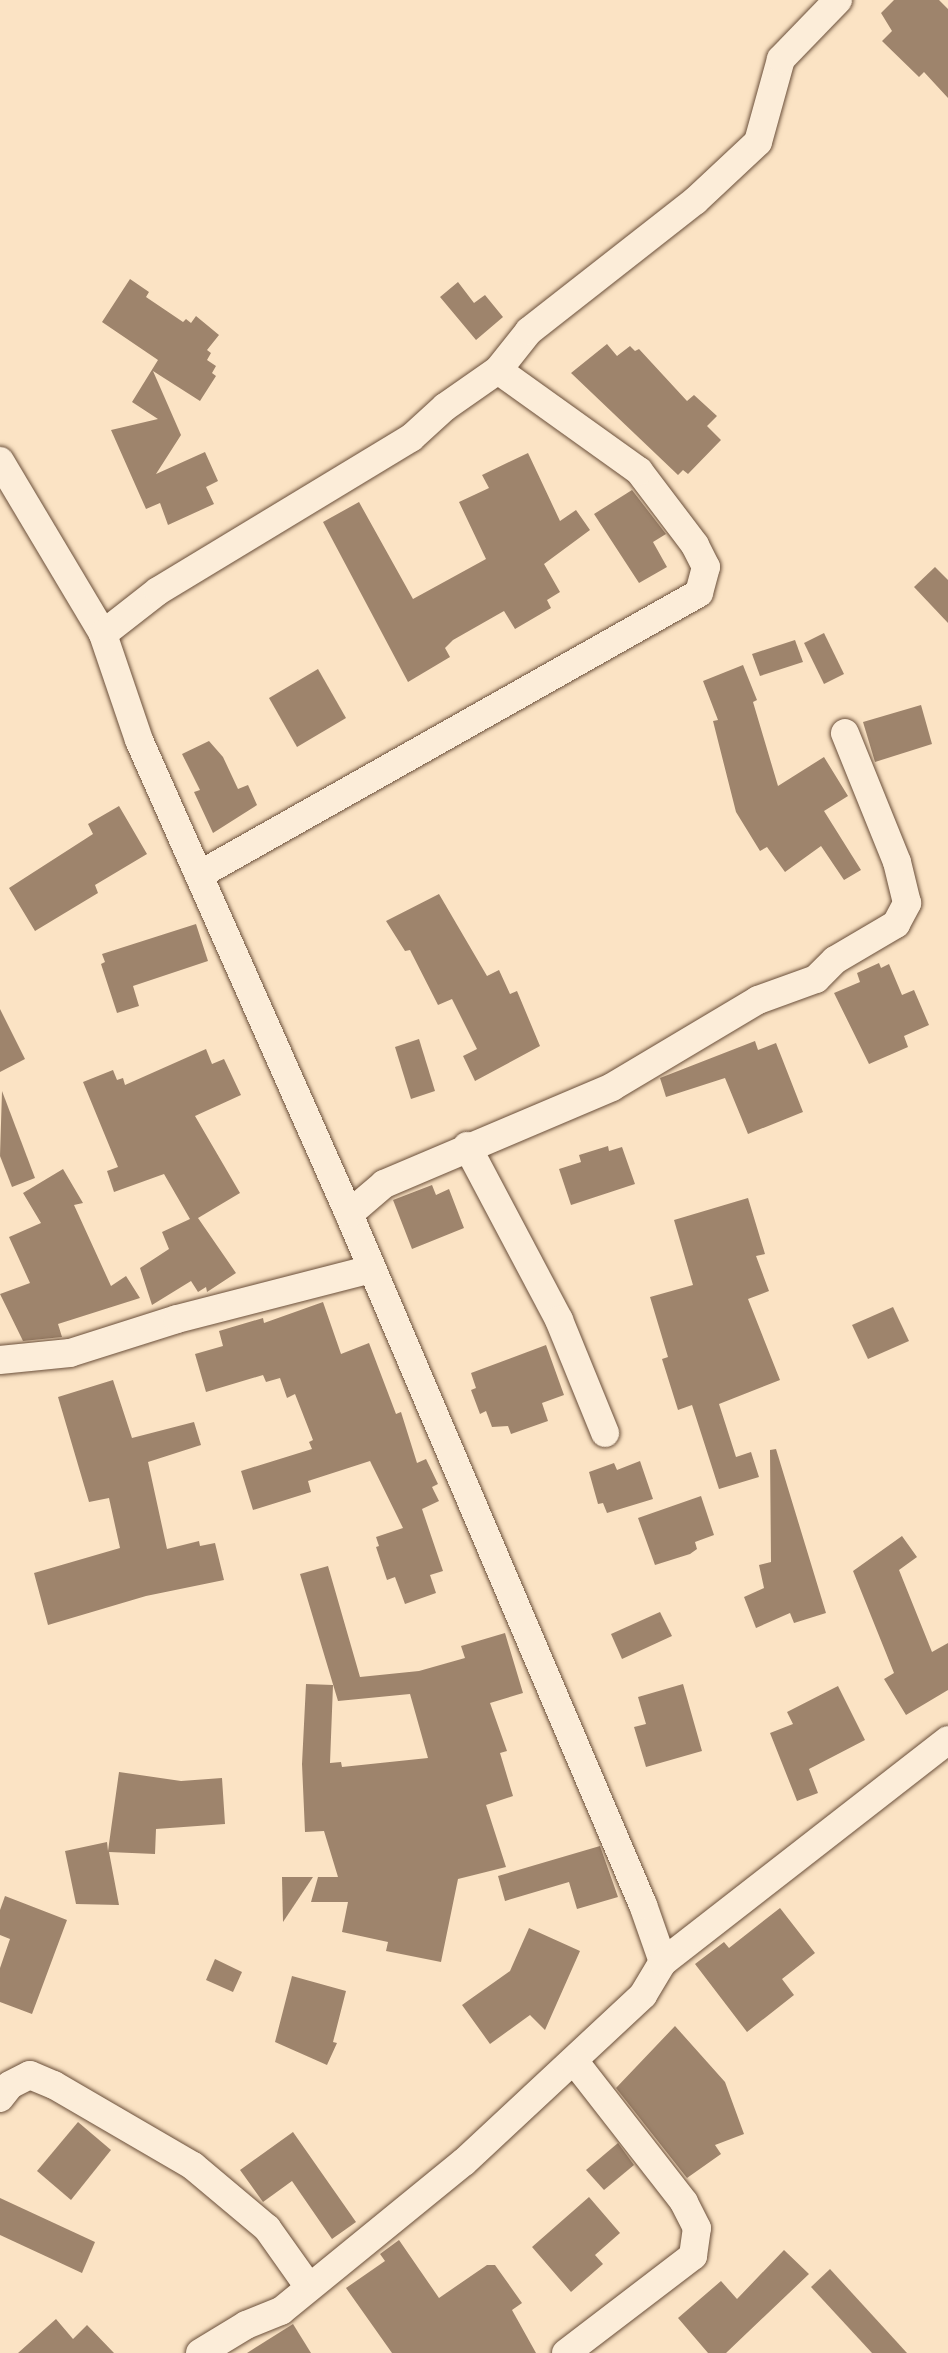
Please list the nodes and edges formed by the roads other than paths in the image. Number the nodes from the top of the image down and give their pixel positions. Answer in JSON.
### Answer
{"nodes":[{"id":1,"x":838,"y":0,"type":"edge"},
{"id":2,"x":498,"y":370,"type":"junction"},
{"id":3,"x":0,"y":461,"type":"edge"},
{"id":4,"x":103,"y":634,"type":"junction"},
{"id":5,"x":844,"y":734,"type":"dead end"},
{"id":6,"x":199,"y":875,"type":"junction"},
{"id":7,"x":466,"y":1146,"type":"junction"},
{"id":8,"x":349,"y":1214,"type":"junction"},
{"id":9,"x":372,"y":1269,"type":"junction"},
{"id":10,"x":0,"y":1360,"type":"edge"},
{"id":11,"x":605,"y":1432,"type":"dead end"},
{"id":12,"x":948,"y":1740,"type":"edge"},
{"id":13,"x":663,"y":1962,"type":"junction"},
{"id":14,"x":574,"y":2062,"type":"junction"},
{"id":15,"x":0,"y":2098,"type":"edge"},
{"id":16,"x":308,"y":2286,"type":"junction"},
{"id":17,"x":201,"y":2353,"type":"edge"},
{"id":18,"x":566,"y":2353,"type":"edge"}],
"edges":[{"from":1,"to":2,"type":"street"},
{"from":2,"to":4,"type":"street"},
{"from":2,"to":6,"type":"street"},
{"from":3,"to":4,"type":"street"},
{"from":4,"to":6,"type":"street"},
{"from":5,"to":7,"type":"street"},
{"from":6,"to":8,"type":"street"},
{"from":7,"to":8,"type":"street"},
{"from":7,"to":11,"type":"street"},
{"from":8,"to":9,"type":"street"},
{"from":9,"to":10,"type":"street"},
{"from":9,"to":13,"type":"street"},
{"from":12,"to":13,"type":"street"},
{"from":13,"to":14,"type":"street"},
{"from":14,"to":16,"type":"street"},
{"from":14,"to":18,"type":"street"},
{"from":15,"to":16,"type":"street"},
{"from":16,"to":17,"type":"street"}]}
